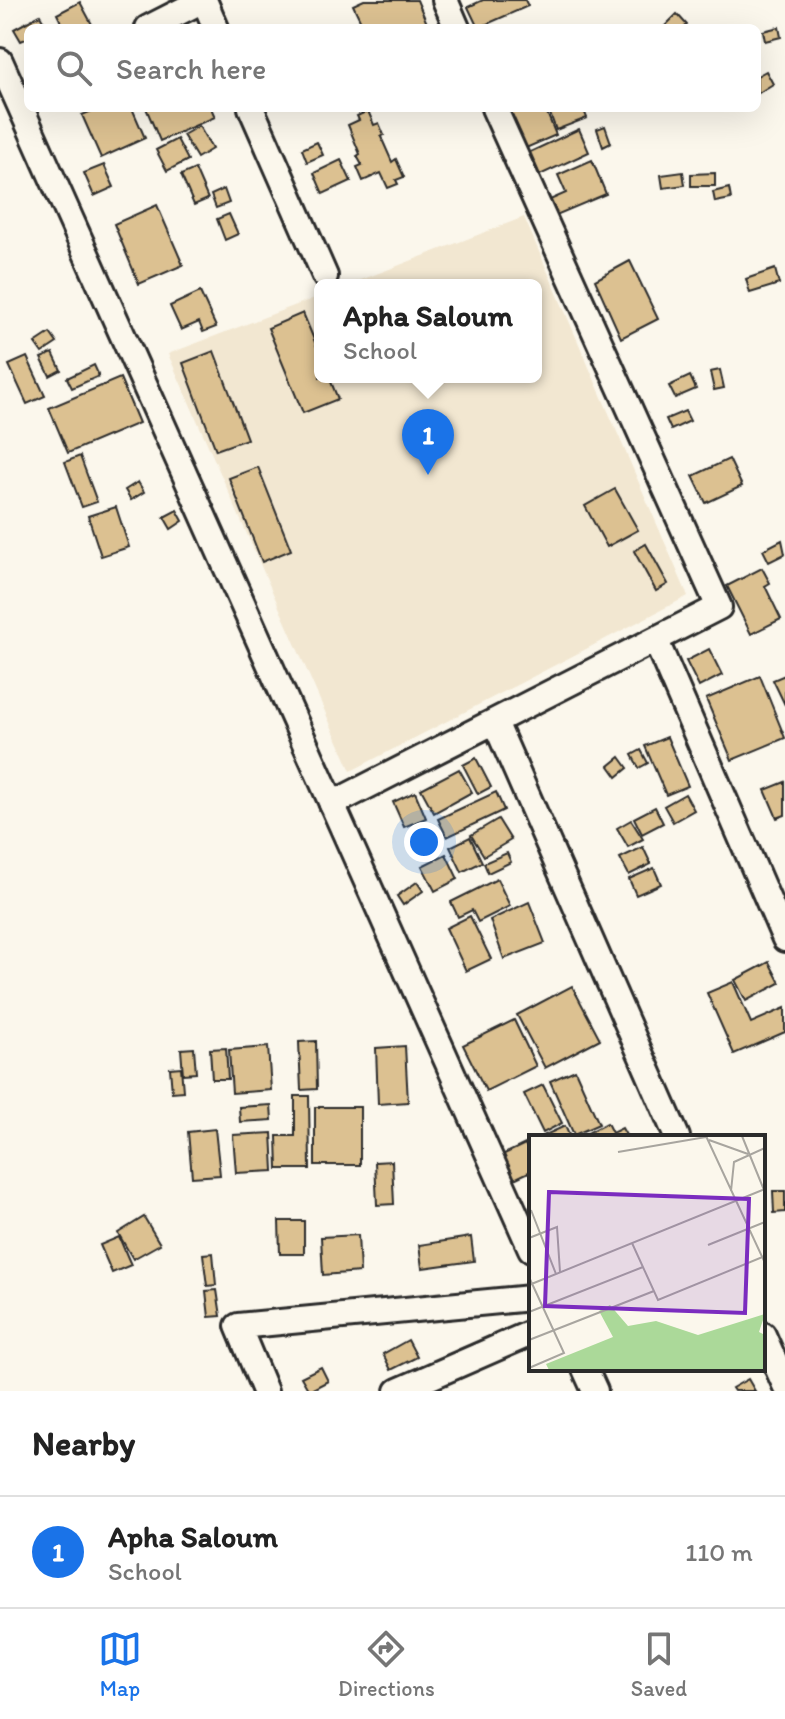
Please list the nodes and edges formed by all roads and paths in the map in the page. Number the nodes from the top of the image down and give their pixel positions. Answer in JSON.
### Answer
{"nodes":[{"id":1,"x":204,"y":0,"type":"edge"},
{"id":2,"x":445,"y":0,"type":"edge"},
{"id":3,"x":156,"y":24,"type":"edge"},
{"id":4,"x":214,"y":24,"type":"edge"},
{"id":5,"x":455,"y":24,"type":"edge"},
{"id":6,"x":0,"y":61,"type":"edge"},
{"id":7,"x":14,"y":96,"type":"edge"},
{"id":8,"x":253,"y":112,"type":"edge"},
{"id":9,"x":496,"y":112,"type":"edge"},
{"id":10,"x":325,"y":276,"type":"dead end"},
{"id":11,"x":656,"y":641,"type":"junction"},
{"id":12,"x":495,"y":722,"type":"junction"},
{"id":13,"x":332,"y":804,"type":"junction"},
{"id":14,"x":785,"y":939,"type":"edge"},
{"id":15,"x":676,"y":1135,"type":"edge"},
{"id":16,"x":529,"y":1245,"type":"edge"},
{"id":17,"x":529,"y":1298,"type":"edge"},
{"id":18,"x":529,"y":1334,"type":"edge"},
{"id":19,"x":765,"y":1340,"type":"edge"},
{"id":20,"x":586,"y":1371,"type":"edge"},
{"id":21,"x":785,"y":1385,"type":"edge"},
{"id":22,"x":265,"y":1391,"type":"edge"},
{"id":23,"x":398,"y":1391,"type":"edge"},
{"id":24,"x":595,"y":1391,"type":"edge"}],
"edges":[{"from":1,"to":3,"type":"street"},
{"from":1,"to":4,"type":"street"},
{"from":2,"to":5,"type":"street"},
{"from":6,"to":7,"type":"street"},
{"from":7,"to":13,"type":"street"},
{"from":8,"to":10,"type":"street"},
{"from":9,"to":11,"type":"street"},
{"from":11,"to":12,"type":"street"},
{"from":11,"to":14,"type":"street"},
{"from":12,"to":13,"type":"street"},
{"from":12,"to":15,"type":"street"},
{"from":13,"to":16,"type":"street"},
{"from":17,"to":22,"type":"street"},
{"from":18,"to":23,"type":"street"},
{"from":19,"to":21,"type":"street"},
{"from":20,"to":24,"type":"street"}]}
